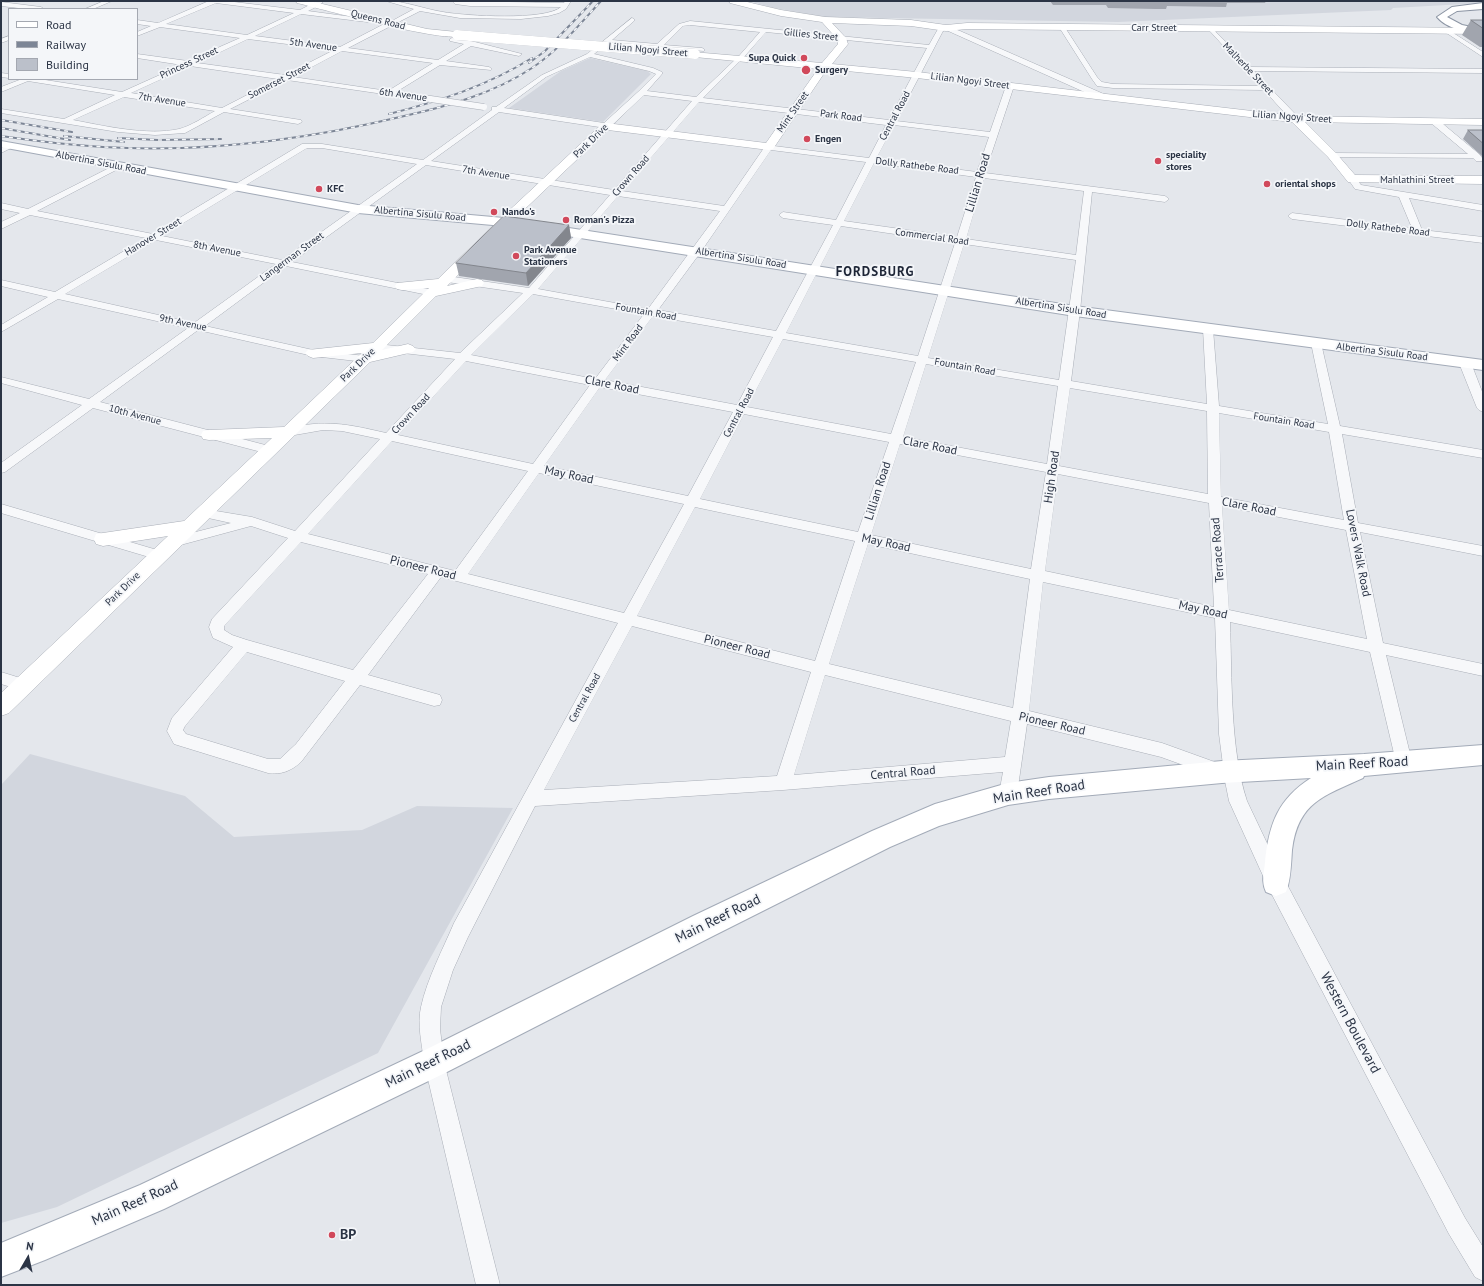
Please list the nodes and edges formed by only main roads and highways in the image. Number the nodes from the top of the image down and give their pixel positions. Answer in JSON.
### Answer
{"nodes":[{"id":1,"x":1483,"y":6,"type":"edge"},
{"id":2,"x":1441,"y":17,"type":"junction"},
{"id":3,"x":1447,"y":31,"type":"road end"},
{"id":4,"x":1481,"y":31,"type":"edge"},
{"id":5,"x":4,"y":147,"type":"edge"},
{"id":6,"x":1483,"y":365,"type":"edge"},
{"id":7,"x":1483,"y":755,"type":"edge"},
{"id":8,"x":1364,"y":765,"type":"junction"},
{"id":9,"x":1276,"y":883,"type":"road end"},
{"id":10,"x":1,"y":1260,"type":"edge"}],
"edges":[{"from":1,"to":2,"type":"main road"},
{"from":2,"to":3,"type":"main road"},
{"from":2,"to":4,"type":"main road"},
{"from":5,"to":6,"type":"main road","name":"Albertina Sisulu Road"},
{"from":7,"to":8,"type":"main road","name":"Main Reef Road"},
{"from":8,"to":9,"type":"main road"},
{"from":8,"to":10,"type":"main road","name":"Main Reef Road"}]}
